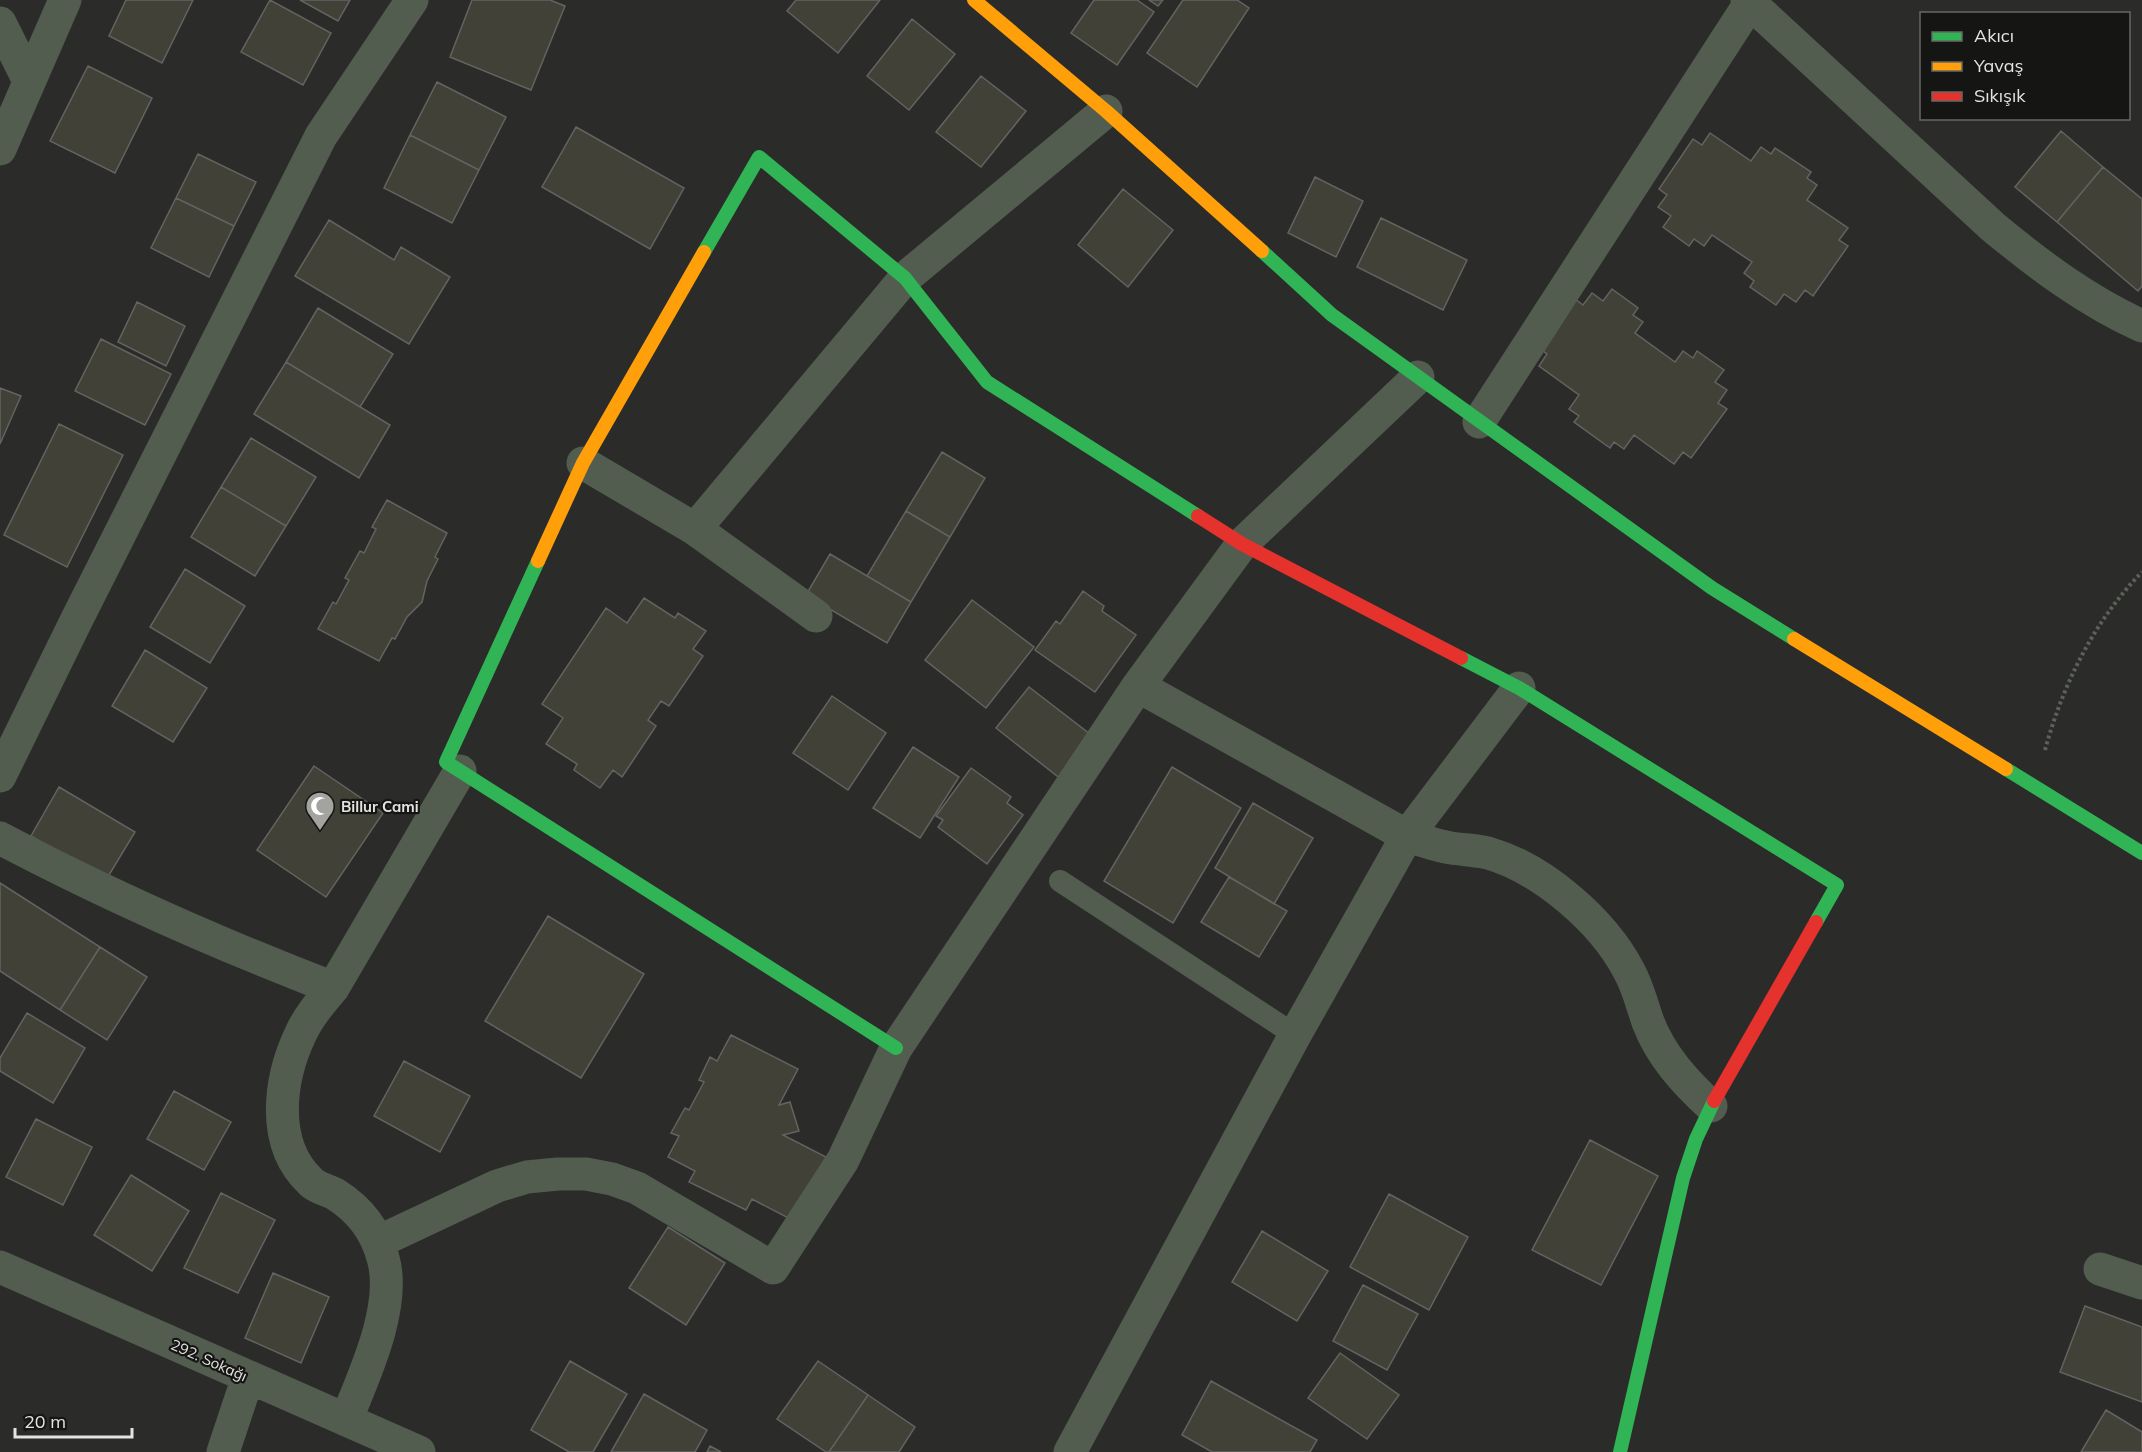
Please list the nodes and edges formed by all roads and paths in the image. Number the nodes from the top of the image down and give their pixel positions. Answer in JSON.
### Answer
{"nodes":[{"id":1,"x":65,"y":0,"type":"edge"},
{"id":2,"x":412,"y":0,"type":"edge"},
{"id":3,"x":974,"y":0,"type":"edge"},
{"id":4,"x":1750,"y":1,"type":"edge"},
{"id":5,"x":0,"y":23,"type":"edge"},
{"id":6,"x":30,"y":81,"type":"junction"},
{"id":7,"x":1106,"y":111,"type":"junction"},
{"id":8,"x":0,"y":149,"type":"edge"},
{"id":9,"x":905,"y":278,"type":"junction"},
{"id":10,"x":2142,"y":326,"type":"edge"},
{"id":11,"x":1418,"y":377,"type":"junction"},
{"id":12,"x":1479,"y":422,"type":"junction"},
{"id":13,"x":583,"y":463,"type":"junction"},
{"id":14,"x":695,"y":529,"type":"junction"},
{"id":15,"x":1242,"y":544,"type":"junction"},
{"id":16,"x":2142,"y":572,"type":"edge"},
{"id":17,"x":816,"y":616,"type":"dead end"},
{"id":18,"x":1138,"y":686,"type":"junction"},
{"id":19,"x":1519,"y":688,"type":"junction"},
{"id":20,"x":460,"y":771,"type":"junction"},
{"id":21,"x":0,"y":776,"type":"edge"},
{"id":22,"x":2037,"y":789,"type":"junction"},
{"id":23,"x":1407,"y":836,"type":"junction"},
{"id":24,"x":0,"y":838,"type":"edge"},
{"id":25,"x":2142,"y":853,"type":"edge"},
{"id":26,"x":1060,"y":881,"type":"dead end"},
{"id":27,"x":333,"y":988,"type":"junction"},
{"id":28,"x":1295,"y":1035,"type":"junction"},
{"id":29,"x":896,"y":1048,"type":"junction"},
{"id":30,"x":1711,"y":1106,"type":"junction"},
{"id":31,"x":378,"y":1242,"type":"junction"},
{"id":32,"x":0,"y":1267,"type":"edge"},
{"id":33,"x":2100,"y":1269,"type":"dead end"},
{"id":34,"x":2142,"y":1283,"type":"edge"},
{"id":35,"x":248,"y":1377,"type":"junction"},
{"id":36,"x":346,"y":1420,"type":"junction"},
{"id":37,"x":223,"y":1452,"type":"edge"},
{"id":38,"x":419,"y":1452,"type":"edge"},
{"id":39,"x":1070,"y":1452,"type":"edge"},
{"id":40,"x":1620,"y":1452,"type":"edge"}],
"edges":[{"from":1,"to":6,"type":"street"},
{"from":2,"to":21,"type":"street"},
{"from":3,"to":7,"type":"street"},
{"from":4,"to":10,"type":"street"},
{"from":4,"to":12,"type":"street"},
{"from":5,"to":6,"type":"street"},
{"from":6,"to":8,"type":"street"},
{"from":7,"to":9,"type":"street"},
{"from":7,"to":11,"type":"street"},
{"from":9,"to":13,"type":"street"},
{"from":9,"to":14,"type":"street"},
{"from":9,"to":15,"type":"street"},
{"from":11,"to":12,"type":"street"},
{"from":11,"to":15,"type":"street"},
{"from":12,"to":22,"type":"street"},
{"from":13,"to":14,"type":"street"},
{"from":13,"to":20,"type":"street"},
{"from":14,"to":17,"type":"street"},
{"from":15,"to":18,"type":"street"},
{"from":15,"to":19,"type":"street"},
{"from":16,"to":22,"type":"path"},
{"from":18,"to":23,"type":"street"},
{"from":18,"to":29,"type":"street"},
{"from":19,"to":23,"type":"street"},
{"from":19,"to":30,"type":"street"},
{"from":20,"to":27,"type":"street"},
{"from":20,"to":29,"type":"street"},
{"from":22,"to":25,"type":"street"},
{"from":23,"to":28,"type":"street"},
{"from":23,"to":30,"type":"street"},
{"from":24,"to":27,"type":"street"},
{"from":26,"to":28,"type":"lane"},
{"from":27,"to":31,"type":"street"},
{"from":28,"to":39,"type":"street"},
{"from":29,"to":31,"type":"street"},
{"from":30,"to":40,"type":"street"},
{"from":31,"to":36,"type":"street"},
{"from":32,"to":35,"type":"street","name":"292. Sokağı"},
{"from":33,"to":34,"type":"street"},
{"from":35,"to":36,"type":"street","name":"292. Sokağı"},
{"from":35,"to":37,"type":"street"},
{"from":36,"to":38,"type":"street","name":"292. Sokağı"}]}
